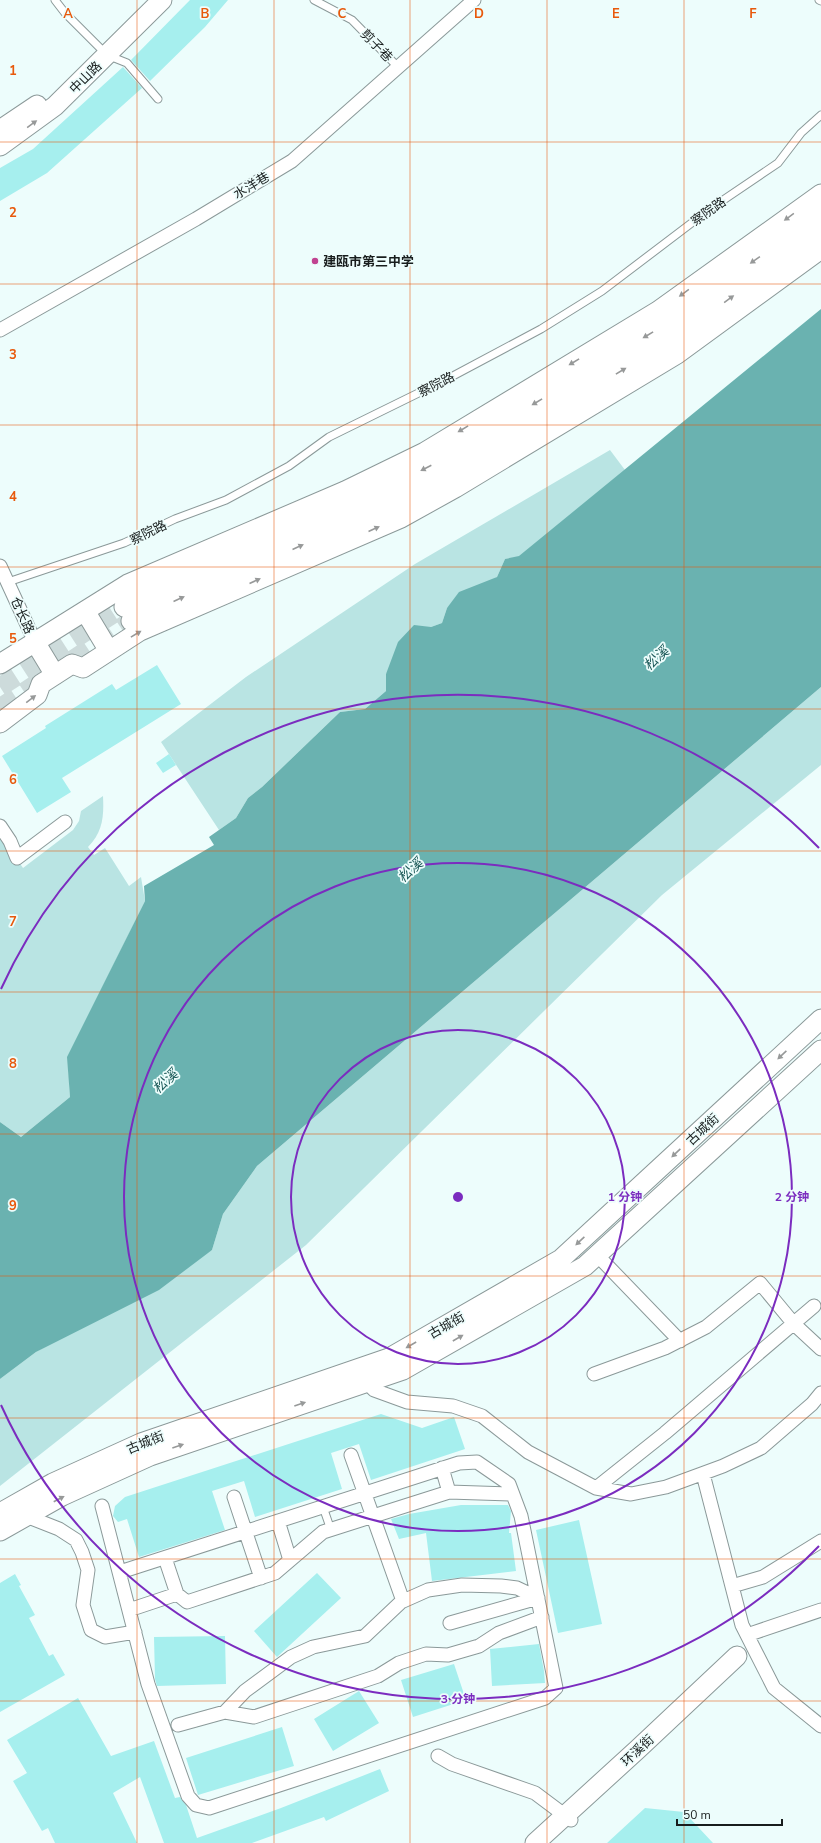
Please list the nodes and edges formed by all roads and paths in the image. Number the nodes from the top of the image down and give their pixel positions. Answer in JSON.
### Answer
{"nodes":[{"id":1,"x":55,"y":0,"type":"edge"},
{"id":2,"x":146,"y":0,"type":"edge"},
{"id":3,"x":162,"y":0,"type":"edge"},
{"id":4,"x":314,"y":0,"type":"edge"},
{"id":5,"x":474,"y":0,"type":"edge"},
{"id":6,"x":103,"y":51,"type":"junction"},
{"id":7,"x":398,"y":67,"type":"junction"},
{"id":8,"x":158,"y":99,"type":"dead end"},
{"id":9,"x":821,"y":115,"type":"edge"},
{"id":10,"x":0,"y":130,"type":"edge"},
{"id":11,"x":0,"y":146,"type":"edge"},
{"id":12,"x":821,"y":194,"type":"edge"},
{"id":13,"x":821,"y":213,"type":"edge"},
{"id":14,"x":821,"y":233,"type":"edge"},
{"id":15,"x":821,"y":249,"type":"edge"},
{"id":16,"x":0,"y":330,"type":"edge"},
{"id":17,"x":0,"y":566,"type":"edge"},
{"id":18,"x":8,"y":582,"type":"junction"},
{"id":19,"x":85,"y":611,"type":"junction"},
{"id":20,"x":35,"y":642,"type":"junction"},
{"id":21,"x":109,"y":651,"type":"junction"},
{"id":22,"x":0,"y":664,"type":"edge"},
{"id":23,"x":55,"y":675,"type":"junction"},
{"id":24,"x":2,"y":717,"type":"edge"},
{"id":25,"x":65,"y":822,"type":"dead end"},
{"id":26,"x":0,"y":826,"type":"edge"},
{"id":27,"x":817,"y":1040,"type":"edge"},
{"id":28,"x":597,"y":1256,"type":"junction"},
{"id":29,"x":814,"y":1306,"type":"dead end"},
{"id":30,"x":794,"y":1324,"type":"junction"},
{"id":31,"x":680,"y":1341,"type":"junction"},
{"id":32,"x":821,"y":1349,"type":"edge"},
{"id":33,"x":594,"y":1374,"type":"dead end"},
{"id":34,"x":366,"y":1382,"type":"junction"},
{"id":35,"x":821,"y":1393,"type":"edge"},
{"id":36,"x":351,"y":1455,"type":"dead end"},
{"id":37,"x":442,"y":1468,"type":"junction"},
{"id":38,"x":702,"y":1474,"type":"junction"},
{"id":39,"x":596,"y":1488,"type":"junction"},
{"id":40,"x":449,"y":1492,"type":"junction"},
{"id":41,"x":365,"y":1493,"type":"junction"},
{"id":42,"x":512,"y":1494,"type":"junction"},
{"id":43,"x":234,"y":1497,"type":"dead end"},
{"id":44,"x":102,"y":1506,"type":"dead end"},
{"id":45,"x":323,"y":1506,"type":"junction"},
{"id":46,"x":0,"y":1513,"type":"edge"},
{"id":47,"x":26,"y":1516,"type":"junction"},
{"id":48,"x":373,"y":1516,"type":"junction"},
{"id":49,"x":278,"y":1521,"type":"junction"},
{"id":50,"x":331,"y":1530,"type":"junction"},
{"id":51,"x":0,"y":1531,"type":"edge"},
{"id":52,"x":246,"y":1532,"type":"junction"},
{"id":53,"x":821,"y":1541,"type":"edge"},
{"id":54,"x":166,"y":1558,"type":"junction"},
{"id":55,"x":290,"y":1560,"type":"junction"},
{"id":56,"x":120,"y":1572,"type":"junction"},
{"id":57,"x":261,"y":1578,"type":"junction"},
{"id":58,"x":732,"y":1586,"type":"junction"},
{"id":59,"x":176,"y":1594,"type":"junction"},
{"id":60,"x":538,"y":1598,"type":"junction"},
{"id":61,"x":404,"y":1601,"type":"junction"},
{"id":62,"x":129,"y":1610,"type":"junction"},
{"id":63,"x":821,"y":1610,"type":"edge"},
{"id":64,"x":542,"y":1617,"type":"junction"},
{"id":65,"x":450,"y":1623,"type":"dead end"},
{"id":66,"x":135,"y":1632,"type":"junction"},
{"id":67,"x":747,"y":1635,"type":"junction"},
{"id":68,"x":740,"y":1659,"type":"dead end"},
{"id":69,"x":156,"y":1706,"type":"junction"},
{"id":70,"x":225,"y":1712,"type":"junction"},
{"id":71,"x":178,"y":1725,"type":"junction"},
{"id":72,"x":821,"y":1726,"type":"edge"},
{"id":73,"x":173,"y":1754,"type":"junction"},
{"id":74,"x":438,"y":1756,"type":"dead end"},
{"id":75,"x":568,"y":1818,"type":"junction"},
{"id":76,"x":535,"y":1843,"type":"edge"},
{"id":77,"x":546,"y":1843,"type":"edge"}],
"edges":[{"from":1,"to":6,"type":"lane"},
{"from":2,"to":6,"type":"main road","name":"中山路"},
{"from":3,"to":6,"type":"main road","name":"中山路"},
{"from":4,"to":7,"type":"lane","name":"剪子巷"},
{"from":5,"to":7,"type":"street","name":"水洋巷"},
{"from":6,"to":8,"type":"lane"},
{"from":6,"to":10,"type":"main road","name":"中山路"},
{"from":11,"to":6,"type":"main road","name":"中山路","one_way":true},
{"from":7,"to":16,"type":"street","name":"水洋巷"},
{"from":9,"to":18,"type":"lane","name":"察院路"},
{"from":12,"to":19,"type":"main road","one_way":true},
{"from":13,"to":14,"type":"main road","one_way":true},
{"from":21,"to":15,"type":"main road","one_way":true},
{"from":17,"to":18,"type":"street","name":"仓长路"},
{"from":18,"to":20,"type":"street","name":"仓长路"},
{"from":19,"to":20,"type":"main road"},
{"from":19,"to":21,"type":"main road"},
{"from":20,"to":22,"type":"main road"},
{"from":20,"to":23,"type":"main road"},
{"from":21,"to":23,"type":"main road"},
{"from":24,"to":23,"type":"main road","one_way":true},
{"from":25,"to":26,"type":"street"},
{"from":27,"to":28,"type":"main road","name":"古城街"},
{"from":27,"to":46,"type":"main road","name":"古城街","one_way":true},
{"from":28,"to":31,"type":"street"},
{"from":34,"to":28,"type":"main road","name":"古城街","one_way":true},
{"from":29,"to":30,"type":"street"},
{"from":30,"to":31,"type":"street"},
{"from":30,"to":32,"type":"street"},
{"from":30,"to":39,"type":"street"},
{"from":31,"to":33,"type":"street"},
{"from":34,"to":39,"type":"street"},
{"from":47,"to":34,"type":"main road","name":"古城街","one_way":true},
{"from":35,"to":38,"type":"street"},
{"from":36,"to":41,"type":"street"},
{"from":37,"to":40,"type":"street"},
{"from":37,"to":41,"type":"street"},
{"from":37,"to":42,"type":"street"},
{"from":38,"to":39,"type":"street"},
{"from":38,"to":58,"type":"street"},
{"from":40,"to":42,"type":"street"},
{"from":40,"to":48,"type":"street"},
{"from":41,"to":45,"type":"street"},
{"from":41,"to":48,"type":"street"},
{"from":42,"to":60,"type":"street"},
{"from":43,"to":52,"type":"street"},
{"from":44,"to":56,"type":"street"},
{"from":45,"to":49,"type":"street"},
{"from":45,"to":50,"type":"lane"},
{"from":47,"to":51,"type":"main road","name":"古城街"},
{"from":47,"to":66,"type":"street"},
{"from":48,"to":50,"type":"street"},
{"from":48,"to":61,"type":"street"},
{"from":49,"to":52,"type":"street"},
{"from":49,"to":55,"type":"street"},
{"from":50,"to":55,"type":"street"},
{"from":52,"to":54,"type":"street"},
{"from":52,"to":57,"type":"street"},
{"from":53,"to":58,"type":"street"},
{"from":54,"to":56,"type":"street"},
{"from":54,"to":59,"type":"street"},
{"from":55,"to":57,"type":"street"},
{"from":56,"to":62,"type":"street"},
{"from":57,"to":59,"type":"street"},
{"from":58,"to":67,"type":"street"},
{"from":59,"to":62,"type":"street"},
{"from":60,"to":61,"type":"street"},
{"from":60,"to":64,"type":"street"},
{"from":60,"to":65,"type":"street"},
{"from":61,"to":70,"type":"street"},
{"from":62,"to":66,"type":"street"},
{"from":63,"to":67,"type":"street"},
{"from":64,"to":70,"type":"street"},
{"from":64,"to":73,"type":"street"},
{"from":66,"to":69,"type":"street"},
{"from":67,"to":72,"type":"street"},
{"from":68,"to":75,"type":"main road","name":"环溪街"},
{"from":69,"to":71,"type":"street"},
{"from":69,"to":73,"type":"street"},
{"from":70,"to":71,"type":"street"},
{"from":71,"to":73,"type":"street"},
{"from":74,"to":75,"type":"street"},
{"from":75,"to":76,"type":"main road","name":"环溪街"},
{"from":75,"to":77,"type":"main road","name":"环溪街"}]}
